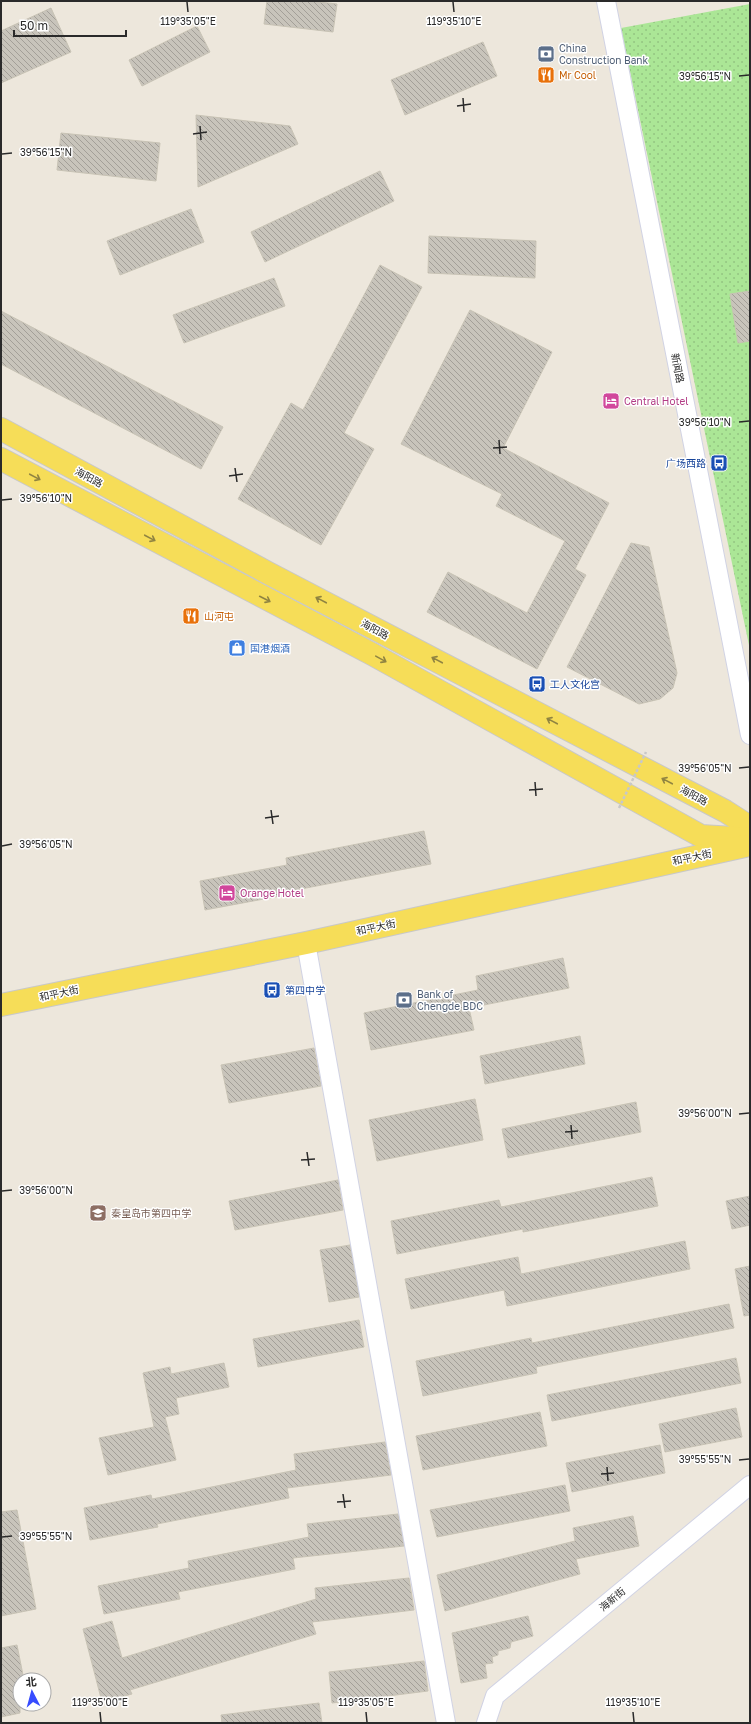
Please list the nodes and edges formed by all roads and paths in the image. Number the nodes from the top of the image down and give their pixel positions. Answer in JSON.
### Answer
{"nodes":[{"id":1,"x":606,"y":1,"type":"edge"},
{"id":2,"x":1,"y":429,"type":"edge"},
{"id":3,"x":1,"y":459,"type":"edge"},
{"id":4,"x":750,"y":735,"type":"edge"},
{"id":5,"x":646,"y":752,"type":"dead end"},
{"id":6,"x":619,"y":808,"type":"dead end"},
{"id":7,"x":750,"y":827,"type":"edge"},
{"id":8,"x":750,"y":839,"type":"edge"},
{"id":9,"x":750,"y":845,"type":"edge"},
{"id":10,"x":306,"y":943,"type":"junction"},
{"id":11,"x":1,"y":1005,"type":"edge"},
{"id":12,"x":750,"y":1485,"type":"edge"},
{"id":13,"x":446,"y":1723,"type":"edge"},
{"id":14,"x":486,"y":1723,"type":"edge"}],
"edges":[{"from":1,"to":4,"type":"street","name":"新闻路"},
{"from":7,"to":2,"type":"main road","name":"海阳路","one_way":true},
{"from":3,"to":8,"type":"main road","one_way":true},
{"from":5,"to":6,"type":"path","bridge":true},
{"from":9,"to":10,"type":"main road","name":"和平大街"},
{"from":10,"to":11,"type":"main road","name":"和平大街"},
{"from":10,"to":13,"type":"street"},
{"from":12,"to":14,"type":"street","name":"海新街"}]}
